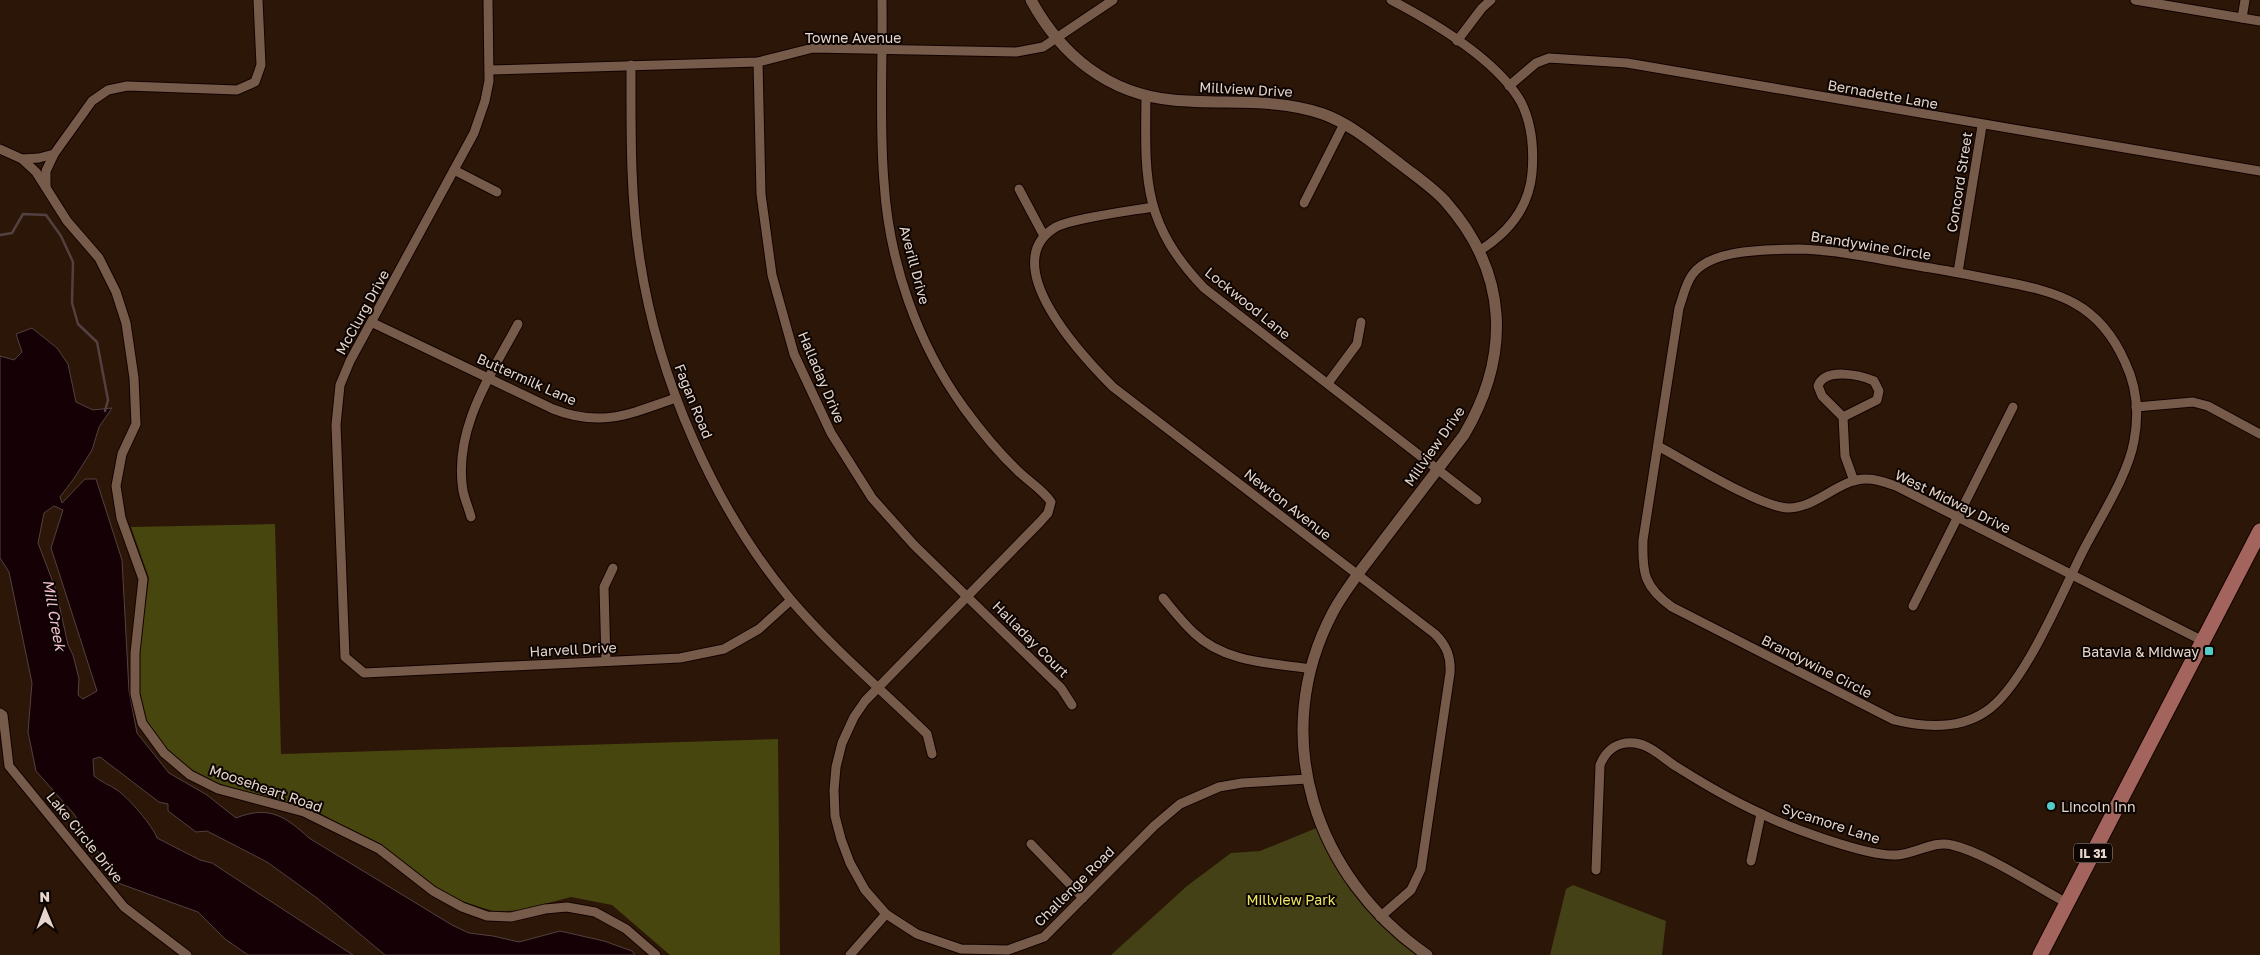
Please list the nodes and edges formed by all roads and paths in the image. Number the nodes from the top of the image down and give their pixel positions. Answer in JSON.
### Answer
{"nodes":[{"id":1,"x":258,"y":0,"type":"edge"},
{"id":2,"x":488,"y":0,"type":"edge"},
{"id":3,"x":882,"y":0,"type":"edge"},
{"id":4,"x":1031,"y":0,"type":"edge"},
{"id":5,"x":1113,"y":0,"type":"edge"},
{"id":6,"x":1391,"y":0,"type":"edge"},
{"id":7,"x":1492,"y":0,"type":"edge"},
{"id":8,"x":2135,"y":0,"type":"edge"},
{"id":9,"x":2245,"y":0,"type":"edge"},
{"id":10,"x":2242,"y":18,"type":"junction"},
{"id":11,"x":2260,"y":21,"type":"edge"},
{"id":12,"x":1055,"y":39,"type":"junction"},
{"id":13,"x":1457,"y":41,"type":"junction"},
{"id":14,"x":883,"y":50,"type":"junction"},
{"id":15,"x":758,"y":62,"type":"junction"},
{"id":16,"x":631,"y":65,"type":"junction"},
{"id":17,"x":490,"y":70,"type":"junction"},
{"id":18,"x":1509,"y":86,"type":"junction"},
{"id":19,"x":1146,"y":95,"type":"junction"},
{"id":20,"x":1344,"y":124,"type":"junction"},
{"id":21,"x":1982,"y":126,"type":"junction"},
{"id":22,"x":0,"y":149,"type":"edge"},
{"id":23,"x":54,"y":154,"type":"junction"},
{"id":24,"x":22,"y":159,"type":"junction"},
{"id":25,"x":454,"y":170,"type":"junction"},
{"id":26,"x":2260,"y":171,"type":"edge"},
{"id":27,"x":46,"y":187,"type":"junction"},
{"id":28,"x":1019,"y":189,"type":"dead end"},
{"id":29,"x":498,"y":192,"type":"dead end"},
{"id":30,"x":1304,"y":203,"type":"dead end"},
{"id":31,"x":1153,"y":207,"type":"junction"},
{"id":32,"x":1044,"y":236,"type":"junction"},
{"id":33,"x":1479,"y":251,"type":"junction"},
{"id":34,"x":1958,"y":272,"type":"junction"},
{"id":35,"x":1361,"y":322,"type":"dead end"},
{"id":36,"x":373,"y":323,"type":"junction"},
{"id":37,"x":518,"y":324,"type":"dead end"},
{"id":38,"x":489,"y":378,"type":"junction"},
{"id":39,"x":1328,"y":383,"type":"junction"},
{"id":40,"x":676,"y":398,"type":"junction"},
{"id":41,"x":2013,"y":407,"type":"dead end"},
{"id":42,"x":2136,"y":407,"type":"junction"},
{"id":43,"x":1843,"y":417,"type":"junction"},
{"id":44,"x":2260,"y":434,"type":"edge"},
{"id":45,"x":1658,"y":446,"type":"junction"},
{"id":46,"x":1438,"y":468,"type":"junction"},
{"id":47,"x":1854,"y":481,"type":"junction"},
{"id":48,"x":1044,"y":493,"type":"joint"},
{"id":49,"x":1477,"y":500,"type":"dead end"},
{"id":50,"x":1957,"y":516,"type":"junction"},
{"id":51,"x":471,"y":517,"type":"dead end"},
{"id":52,"x":2260,"y":531,"type":"edge"},
{"id":53,"x":613,"y":568,"type":"dead end"},
{"id":54,"x":1358,"y":574,"type":"junction"},
{"id":55,"x":2070,"y":576,"type":"junction"},
{"id":56,"x":967,"y":596,"type":"junction"},
{"id":57,"x":1163,"y":598,"type":"dead end"},
{"id":58,"x":791,"y":600,"type":"junction"},
{"id":59,"x":1913,"y":606,"type":"dead end"},
{"id":60,"x":2203,"y":641,"type":"junction"},
{"id":61,"x":345,"y":657,"type":"joint"},
{"id":62,"x":606,"y":661,"type":"junction"},
{"id":63,"x":1311,"y":669,"type":"junction"},
{"id":64,"x":879,"y":686,"type":"junction"},
{"id":65,"x":1072,"y":705,"type":"dead end"},
{"id":66,"x":0,"y":713,"type":"edge"},
{"id":67,"x":932,"y":754,"type":"dead end"},
{"id":68,"x":1308,"y":779,"type":"junction"},
{"id":69,"x":1761,"y":814,"type":"junction"},
{"id":70,"x":1031,"y":844,"type":"dead end"},
{"id":71,"x":1751,"y":861,"type":"dead end"},
{"id":72,"x":1596,"y":870,"type":"dead end"},
{"id":73,"x":1083,"y":898,"type":"junction"},
{"id":74,"x":2066,"y":903,"type":"junction"},
{"id":75,"x":886,"y":914,"type":"junction"},
{"id":76,"x":1380,"y":917,"type":"junction"},
{"id":77,"x":187,"y":955,"type":"edge"},
{"id":78,"x":656,"y":955,"type":"edge"},
{"id":79,"x":850,"y":955,"type":"edge"},
{"id":80,"x":1427,"y":955,"type":"edge"},
{"id":81,"x":2040,"y":955,"type":"edge"}],
"edges":[{"from":1,"to":23,"type":"street"},
{"from":2,"to":17,"type":"street","name":"McClurg Drive"},
{"from":3,"to":14,"type":"street","name":"Averill Drive"},
{"from":4,"to":12,"type":"street","name":"Millview Drive"},
{"from":5,"to":12,"type":"street","name":"Towne Avenue"},
{"from":6,"to":13,"type":"street"},
{"from":7,"to":13,"type":"street"},
{"from":8,"to":10,"type":"street"},
{"from":9,"to":10,"type":"street"},
{"from":10,"to":11,"type":"street"},
{"from":12,"to":14,"type":"street","name":"Towne Avenue"},
{"from":12,"to":19,"type":"street","name":"Millview Drive"},
{"from":13,"to":18,"type":"street"},
{"from":14,"to":15,"type":"street","name":"Towne Avenue"},
{"from":14,"to":48,"type":"street","name":"Averill Drive"},
{"from":15,"to":16,"type":"street","name":"Towne Avenue"},
{"from":15,"to":56,"type":"street","name":"Halladay Drive"},
{"from":16,"to":17,"type":"street","name":"Towne Avenue"},
{"from":16,"to":40,"type":"street","name":"Fagan Road"},
{"from":17,"to":25,"type":"street","name":"McClurg Drive"},
{"from":18,"to":21,"type":"street","name":"Bernadette Lane"},
{"from":18,"to":33,"type":"street"},
{"from":19,"to":20,"type":"street","name":"Millview Drive"},
{"from":19,"to":31,"type":"street","name":"Lockwood Lane"},
{"from":20,"to":30,"type":"street"},
{"from":20,"to":33,"type":"street","name":"Millview Drive"},
{"from":21,"to":26,"type":"street","name":"Bernadette Lane"},
{"from":21,"to":34,"type":"street","name":"Concord Street"},
{"from":22,"to":24,"type":"street"},
{"from":23,"to":24,"type":"street"},
{"from":23,"to":27,"type":"street"},
{"from":24,"to":27,"type":"street","name":"Mooseheart Road"},
{"from":25,"to":29,"type":"street"},
{"from":25,"to":36,"type":"street","name":"McClurg Drive"},
{"from":27,"to":78,"type":"street","name":"Mooseheart Road"},
{"from":28,"to":32,"type":"street"},
{"from":31,"to":32,"type":"street"},
{"from":31,"to":39,"type":"street","name":"Lockwood Lane"},
{"from":32,"to":54,"type":"street","name":"Newton Avenue"},
{"from":33,"to":46,"type":"street","name":"Millview Drive"},
{"from":34,"to":42,"type":"street","name":"Brandywine Circle"},
{"from":34,"to":45,"type":"street","name":"Brandywine Circle"},
{"from":35,"to":39,"type":"street"},
{"from":36,"to":38,"type":"street","name":"Buttermilk Lane"},
{"from":36,"to":61,"type":"street","name":"McClurg Drive"},
{"from":37,"to":38,"type":"street"},
{"from":38,"to":40,"type":"street","name":"Buttermilk Lane"},
{"from":38,"to":51,"type":"street"},
{"from":39,"to":46,"type":"street","name":"Lockwood Lane"},
{"from":40,"to":58,"type":"street","name":"Fagan Road"},
{"from":41,"to":50,"type":"street"},
{"from":42,"to":44,"type":"street"},
{"from":42,"to":55,"type":"street","name":"Brandywine Circle"},
{"from":43,"to":43,"type":"street"},
{"from":43,"to":47,"type":"street"},
{"from":45,"to":47,"type":"street","name":"West Midway Drive"},
{"from":45,"to":55,"type":"street","name":"Brandywine Circle"},
{"from":46,"to":49,"type":"street","name":"Lockwood Lane"},
{"from":46,"to":54,"type":"street","name":"Millview Drive"},
{"from":47,"to":50,"type":"street","name":"West Midway Drive"},
{"from":48,"to":56,"type":"street","name":"Challenge Road"},
{"from":50,"to":55,"type":"street","name":"West Midway Drive"},
{"from":50,"to":59,"type":"street"},
{"from":52,"to":60,"type":"main road","number":"IL 31"},
{"from":53,"to":62,"type":"street"},
{"from":54,"to":63,"type":"street","name":"Millview Drive"},
{"from":54,"to":76,"type":"street","name":"Newton Avenue"},
{"from":55,"to":60,"type":"street","name":"West Midway Drive"},
{"from":56,"to":64,"type":"street","name":"Challenge Road"},
{"from":56,"to":65,"type":"street","name":"Halladay Court"},
{"from":57,"to":63,"type":"street"},
{"from":58,"to":62,"type":"street","name":"Harvell Drive"},
{"from":58,"to":64,"type":"street","name":"Fagan Road"},
{"from":60,"to":74,"type":"main road","number":"IL 31"},
{"from":61,"to":62,"type":"street","name":"Harvell Drive"},
{"from":63,"to":68,"type":"street","name":"Millview Drive"},
{"from":64,"to":67,"type":"street","name":"Fagan Road"},
{"from":64,"to":75,"type":"street","name":"Challenge Road"},
{"from":66,"to":77,"type":"street","name":"Lake Circle Drive"},
{"from":68,"to":73,"type":"street","name":"Challenge Road"},
{"from":68,"to":76,"type":"street","name":"Millview Drive"},
{"from":69,"to":71,"type":"street"},
{"from":69,"to":72,"type":"street","name":"Sycamore Lane"},
{"from":69,"to":74,"type":"street","name":"Sycamore Lane"},
{"from":70,"to":73,"type":"street"},
{"from":73,"to":75,"type":"street","name":"Challenge Road"},
{"from":74,"to":81,"type":"main road","number":"IL 31"},
{"from":75,"to":79,"type":"street"},
{"from":76,"to":80,"type":"street","name":"Millview Drive"}]}
